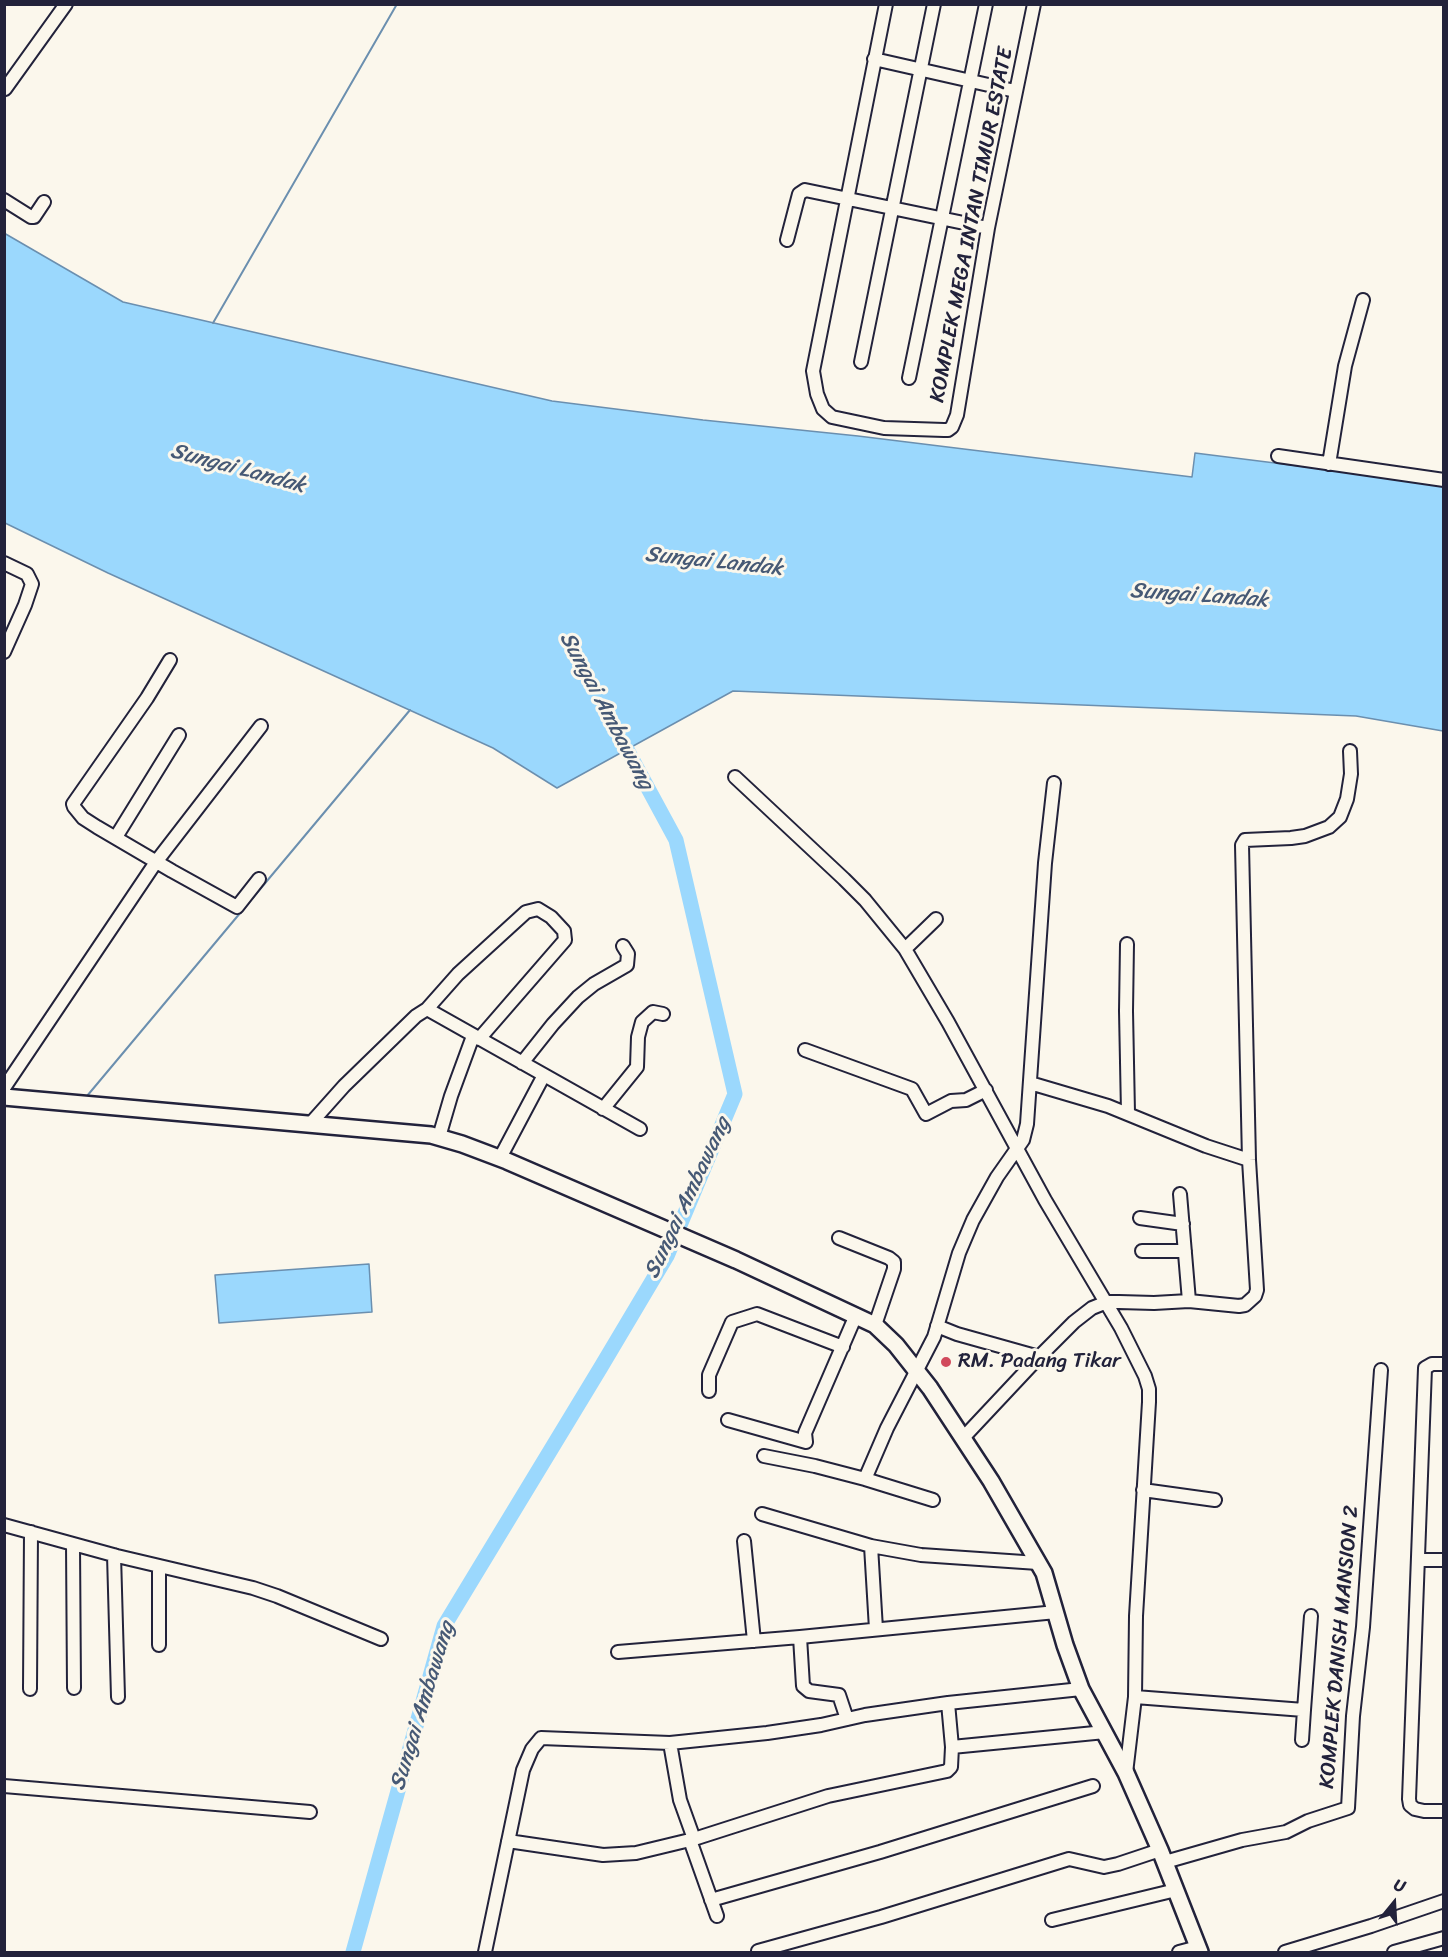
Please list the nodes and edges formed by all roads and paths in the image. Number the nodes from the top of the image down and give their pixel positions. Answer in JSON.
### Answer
{"nodes":[{"id":1,"x":66,"y":4,"type":"edge"},
{"id":2,"x":886,"y":4,"type":"edge"},
{"id":3,"x":934,"y":4,"type":"edge"},
{"id":4,"x":986,"y":4,"type":"edge"},
{"id":5,"x":1034,"y":4,"type":"edge"},
{"id":6,"x":874,"y":59,"type":"junction"},
{"id":7,"x":920,"y":69,"type":"junction"},
{"id":8,"x":969,"y":80,"type":"junction"},
{"id":9,"x":5,"y":89,"type":"edge"},
{"id":10,"x":1015,"y":90,"type":"junction"},
{"id":11,"x":846,"y":199,"type":"junction"},
{"id":12,"x":4,"y":200,"type":"edge"},
{"id":13,"x":44,"y":202,"type":"dead end"},
{"id":14,"x":891,"y":209,"type":"junction"},
{"id":15,"x":941,"y":219,"type":"junction"},
{"id":16,"x":988,"y":228,"type":"junction"},
{"id":17,"x":787,"y":240,"type":"dead end"},
{"id":18,"x":1363,"y":300,"type":"dead end"},
{"id":19,"x":861,"y":362,"type":"dead end"},
{"id":20,"x":909,"y":378,"type":"dead end"},
{"id":21,"x":1278,"y":456,"type":"dead end"},
{"id":22,"x":1329,"y":464,"type":"junction"},
{"id":23,"x":1443,"y":480,"type":"edge"},
{"id":24,"x":4,"y":563,"type":"edge"},
{"id":25,"x":4,"y":652,"type":"edge"},
{"id":26,"x":170,"y":660,"type":"dead end"},
{"id":27,"x":261,"y":726,"type":"dead end"},
{"id":28,"x":179,"y":735,"type":"dead end"},
{"id":29,"x":1350,"y":751,"type":"dead end"},
{"id":30,"x":735,"y":777,"type":"dead end"},
{"id":31,"x":1054,"y":783,"type":"dead end"},
{"id":32,"x":116,"y":837,"type":"junction"},
{"id":33,"x":156,"y":862,"type":"junction"},
{"id":34,"x":260,"y":879,"type":"dead end"},
{"id":35,"x":936,"y":919,"type":"dead end"},
{"id":36,"x":1127,"y":944,"type":"dead end"},
{"id":37,"x":623,"y":946,"type":"dead end"},
{"id":38,"x":905,"y":949,"type":"junction"},
{"id":39,"x":427,"y":1009,"type":"junction"},
{"id":40,"x":663,"y":1014,"type":"dead end"},
{"id":41,"x":476,"y":1038,"type":"junction"},
{"id":42,"x":805,"y":1050,"type":"dead end"},
{"id":43,"x":522,"y":1063,"type":"junction"},
{"id":44,"x":544,"y":1075,"type":"junction"},
{"id":45,"x":1030,"y":1083,"type":"junction"},
{"id":46,"x":4,"y":1088,"type":"edge"},
{"id":47,"x":986,"y":1090,"type":"junction"},
{"id":48,"x":4,"y":1097,"type":"edge"},
{"id":49,"x":603,"y":1109,"type":"junction"},
{"id":50,"x":1128,"y":1113,"type":"junction"},
{"id":51,"x":311,"y":1123,"type":"junction"},
{"id":52,"x":640,"y":1129,"type":"dead end"},
{"id":53,"x":439,"y":1137,"type":"junction"},
{"id":54,"x":1017,"y":1149,"type":"junction"},
{"id":55,"x":500,"y":1158,"type":"junction"},
{"id":56,"x":1249,"y":1160,"type":"junction"},
{"id":57,"x":1180,"y":1194,"type":"dead end"},
{"id":58,"x":1140,"y":1218,"type":"dead end"},
{"id":59,"x":1183,"y":1224,"type":"junction"},
{"id":60,"x":839,"y":1238,"type":"dead end"},
{"id":61,"x":1142,"y":1251,"type":"dead end"},
{"id":62,"x":1185,"y":1251,"type":"junction"},
{"id":63,"x":1107,"y":1302,"type":"junction"},
{"id":64,"x":1189,"y":1302,"type":"junction"},
{"id":65,"x":856,"y":1315,"type":"junction"},
{"id":66,"x":875,"y":1325,"type":"junction"},
{"id":67,"x":937,"y":1326,"type":"junction"},
{"id":68,"x":843,"y":1347,"type":"junction"},
{"id":69,"x":1039,"y":1357,"type":"junction"},
{"id":70,"x":1443,"y":1364,"type":"edge"},
{"id":71,"x":917,"y":1370,"type":"junction"},
{"id":72,"x":1381,"y":1370,"type":"dead end"},
{"id":73,"x":709,"y":1391,"type":"dead end"},
{"id":74,"x":728,"y":1420,"type":"dead end"},
{"id":75,"x":963,"y":1437,"type":"junction"},
{"id":76,"x":764,"y":1456,"type":"dead end"},
{"id":77,"x":865,"y":1479,"type":"junction"},
{"id":78,"x":1143,"y":1490,"type":"junction"},
{"id":79,"x":933,"y":1500,"type":"dead end"},
{"id":80,"x":1215,"y":1500,"type":"dead end"},
{"id":81,"x":762,"y":1514,"type":"dead end"},
{"id":82,"x":4,"y":1526,"type":"edge"},
{"id":83,"x":32,"y":1532,"type":"junction"},
{"id":84,"x":744,"y":1541,"type":"dead end"},
{"id":85,"x":73,"y":1544,"type":"junction"},
{"id":86,"x":871,"y":1546,"type":"junction"},
{"id":87,"x":114,"y":1555,"type":"junction"},
{"id":88,"x":1418,"y":1560,"type":"junction"},
{"id":89,"x":1443,"y":1560,"type":"edge"},
{"id":90,"x":1038,"y":1563,"type":"junction"},
{"id":91,"x":159,"y":1566,"type":"junction"},
{"id":92,"x":1056,"y":1612,"type":"junction"},
{"id":93,"x":1311,"y":1616,"type":"dead end"},
{"id":94,"x":876,"y":1629,"type":"junction"},
{"id":95,"x":800,"y":1637,"type":"junction"},
{"id":96,"x":381,"y":1639,"type":"dead end"},
{"id":97,"x":754,"y":1641,"type":"junction"},
{"id":98,"x":159,"y":1645,"type":"dead end"},
{"id":99,"x":618,"y":1652,"type":"dead end"},
{"id":100,"x":74,"y":1688,"type":"dead end"},
{"id":101,"x":30,"y":1689,"type":"dead end"},
{"id":102,"x":1081,"y":1689,"type":"junction"},
{"id":103,"x":118,"y":1697,"type":"dead end"},
{"id":104,"x":1135,"y":1697,"type":"junction"},
{"id":105,"x":948,"y":1703,"type":"junction"},
{"id":106,"x":1304,"y":1710,"type":"junction"},
{"id":107,"x":848,"y":1719,"type":"junction"},
{"id":108,"x":1105,"y":1732,"type":"junction"},
{"id":109,"x":1302,"y":1740,"type":"dead end"},
{"id":110,"x":670,"y":1743,"type":"junction"},
{"id":111,"x":952,"y":1747,"type":"junction"},
{"id":112,"x":1126,"y":1773,"type":"junction"},
{"id":113,"x":4,"y":1786,"type":"edge"},
{"id":114,"x":1093,"y":1786,"type":"dead end"},
{"id":115,"x":1443,"y":1811,"type":"edge"},
{"id":116,"x":310,"y":1812,"type":"dead end"},
{"id":117,"x":692,"y":1839,"type":"junction"},
{"id":118,"x":508,"y":1841,"type":"junction"},
{"id":119,"x":1162,"y":1856,"type":"junction"},
{"id":120,"x":1176,"y":1890,"type":"junction"},
{"id":121,"x":711,"y":1900,"type":"junction"},
{"id":122,"x":1443,"y":1901,"type":"edge"},
{"id":123,"x":717,"y":1916,"type":"dead end"},
{"id":124,"x":1052,"y":1920,"type":"dead end"},
{"id":125,"x":1443,"y":1938,"type":"edge"},
{"id":126,"x":1199,"y":1950,"type":"edge"},
{"id":127,"x":758,"y":1951,"type":"dead end"},
{"id":128,"x":485,"y":1953,"type":"edge"},
{"id":129,"x":1179,"y":1953,"type":"edge"},
{"id":130,"x":1285,"y":1953,"type":"edge"},
{"id":131,"x":1394,"y":1953,"type":"edge"}],
"edges":[{"from":1,"to":9,"type":"street"},
{"from":2,"to":6,"type":"street"},
{"from":3,"to":7,"type":"street"},
{"from":4,"to":8,"type":"street"},
{"from":5,"to":10,"type":"street","name":"KOMPLEK MEGA INTAN TIMUR ESTATE"},
{"from":6,"to":7,"type":"street"},
{"from":6,"to":11,"type":"street"},
{"from":7,"to":8,"type":"street"},
{"from":7,"to":14,"type":"street"},
{"from":8,"to":10,"type":"street"},
{"from":8,"to":15,"type":"street"},
{"from":10,"to":16,"type":"street","name":"KOMPLEK MEGA INTAN TIMUR ESTATE"},
{"from":11,"to":14,"type":"street"},
{"from":11,"to":16,"type":"street","name":"KOMPLEK MEGA INTAN TIMUR ESTATE"},
{"from":11,"to":17,"type":"street"},
{"from":12,"to":13,"type":"street"},
{"from":14,"to":15,"type":"street"},
{"from":14,"to":19,"type":"street"},
{"from":15,"to":16,"type":"street"},
{"from":15,"to":20,"type":"street"},
{"from":18,"to":22,"type":"street"},
{"from":21,"to":22,"type":"street"},
{"from":22,"to":23,"type":"street"},
{"from":24,"to":25,"type":"street"},
{"from":26,"to":32,"type":"street"},
{"from":27,"to":33,"type":"street"},
{"from":28,"to":32,"type":"street"},
{"from":29,"to":56,"type":"street"},
{"from":30,"to":38,"type":"street"},
{"from":31,"to":45,"type":"street"},
{"from":32,"to":33,"type":"street"},
{"from":33,"to":34,"type":"street"},
{"from":33,"to":46,"type":"street"},
{"from":35,"to":38,"type":"street"},
{"from":36,"to":50,"type":"street"},
{"from":37,"to":43,"type":"street"},
{"from":38,"to":47,"type":"street"},
{"from":39,"to":41,"type":"street"},
{"from":39,"to":41,"type":"street"},
{"from":39,"to":51,"type":"street"},
{"from":40,"to":49,"type":"street"},
{"from":41,"to":43,"type":"street"},
{"from":41,"to":53,"type":"street"},
{"from":42,"to":47,"type":"street"},
{"from":43,"to":44,"type":"street"},
{"from":44,"to":49,"type":"street"},
{"from":44,"to":55,"type":"street"},
{"from":45,"to":50,"type":"street"},
{"from":45,"to":54,"type":"street"},
{"from":47,"to":54,"type":"street"},
{"from":48,"to":51,"type":"main road"},
{"from":49,"to":52,"type":"street"},
{"from":50,"to":56,"type":"street"},
{"from":51,"to":53,"type":"main road"},
{"from":53,"to":55,"type":"main road"},
{"from":54,"to":63,"type":"street"},
{"from":54,"to":67,"type":"street"},
{"from":55,"to":65,"type":"main road"},
{"from":56,"to":64,"type":"street"},
{"from":57,"to":59,"type":"street"},
{"from":58,"to":59,"type":"street"},
{"from":59,"to":62,"type":"street"},
{"from":60,"to":66,"type":"street"},
{"from":61,"to":62,"type":"street"},
{"from":62,"to":64,"type":"street"},
{"from":63,"to":64,"type":"street"},
{"from":63,"to":69,"type":"street"},
{"from":63,"to":78,"type":"street"},
{"from":65,"to":66,"type":"main road"},
{"from":65,"to":68,"type":"street"},
{"from":66,"to":71,"type":"main road"},
{"from":67,"to":69,"type":"street"},
{"from":67,"to":71,"type":"street"},
{"from":68,"to":73,"type":"street"},
{"from":68,"to":74,"type":"street"},
{"from":69,"to":75,"type":"street"},
{"from":70,"to":88,"type":"street"},
{"from":71,"to":75,"type":"main road"},
{"from":71,"to":77,"type":"street"},
{"from":72,"to":119,"type":"street","name":"KOMPLEK DANISH MANSION 2"},
{"from":75,"to":90,"type":"main road"},
{"from":76,"to":77,"type":"street"},
{"from":77,"to":79,"type":"street"},
{"from":78,"to":80,"type":"street"},
{"from":78,"to":104,"type":"street"},
{"from":81,"to":86,"type":"street"},
{"from":82,"to":83,"type":"street"},
{"from":83,"to":85,"type":"street"},
{"from":83,"to":101,"type":"street"},
{"from":84,"to":97,"type":"street"},
{"from":85,"to":87,"type":"street"},
{"from":85,"to":100,"type":"street"},
{"from":86,"to":90,"type":"street"},
{"from":86,"to":94,"type":"street"},
{"from":87,"to":91,"type":"street"},
{"from":87,"to":103,"type":"street"},
{"from":88,"to":89,"type":"street"},
{"from":88,"to":115,"type":"street"},
{"from":90,"to":92,"type":"main road"},
{"from":91,"to":96,"type":"street"},
{"from":91,"to":98,"type":"street"},
{"from":92,"to":94,"type":"street"},
{"from":92,"to":102,"type":"main road"},
{"from":93,"to":106,"type":"street"},
{"from":94,"to":95,"type":"street"},
{"from":95,"to":97,"type":"street"},
{"from":95,"to":107,"type":"street"},
{"from":97,"to":99,"type":"street"},
{"from":102,"to":105,"type":"street"},
{"from":102,"to":108,"type":"main road"},
{"from":104,"to":106,"type":"street"},
{"from":104,"to":112,"type":"street"},
{"from":105,"to":107,"type":"street"},
{"from":105,"to":111,"type":"street"},
{"from":106,"to":109,"type":"street"},
{"from":107,"to":110,"type":"street"},
{"from":108,"to":111,"type":"street"},
{"from":108,"to":112,"type":"main road"},
{"from":110,"to":117,"type":"street"},
{"from":110,"to":118,"type":"street"},
{"from":111,"to":117,"type":"street"},
{"from":112,"to":119,"type":"main road"},
{"from":113,"to":116,"type":"street"},
{"from":114,"to":121,"type":"street"},
{"from":117,"to":118,"type":"street"},
{"from":117,"to":121,"type":"street"},
{"from":118,"to":128,"type":"street"},
{"from":119,"to":120,"type":"main road"},
{"from":119,"to":127,"type":"street"},
{"from":120,"to":124,"type":"street"},
{"from":120,"to":126,"type":"main road"},
{"from":121,"to":123,"type":"street"},
{"from":122,"to":130,"type":"street"},
{"from":125,"to":131,"type":"street"},
{"from":126,"to":129,"type":"street"}]}
